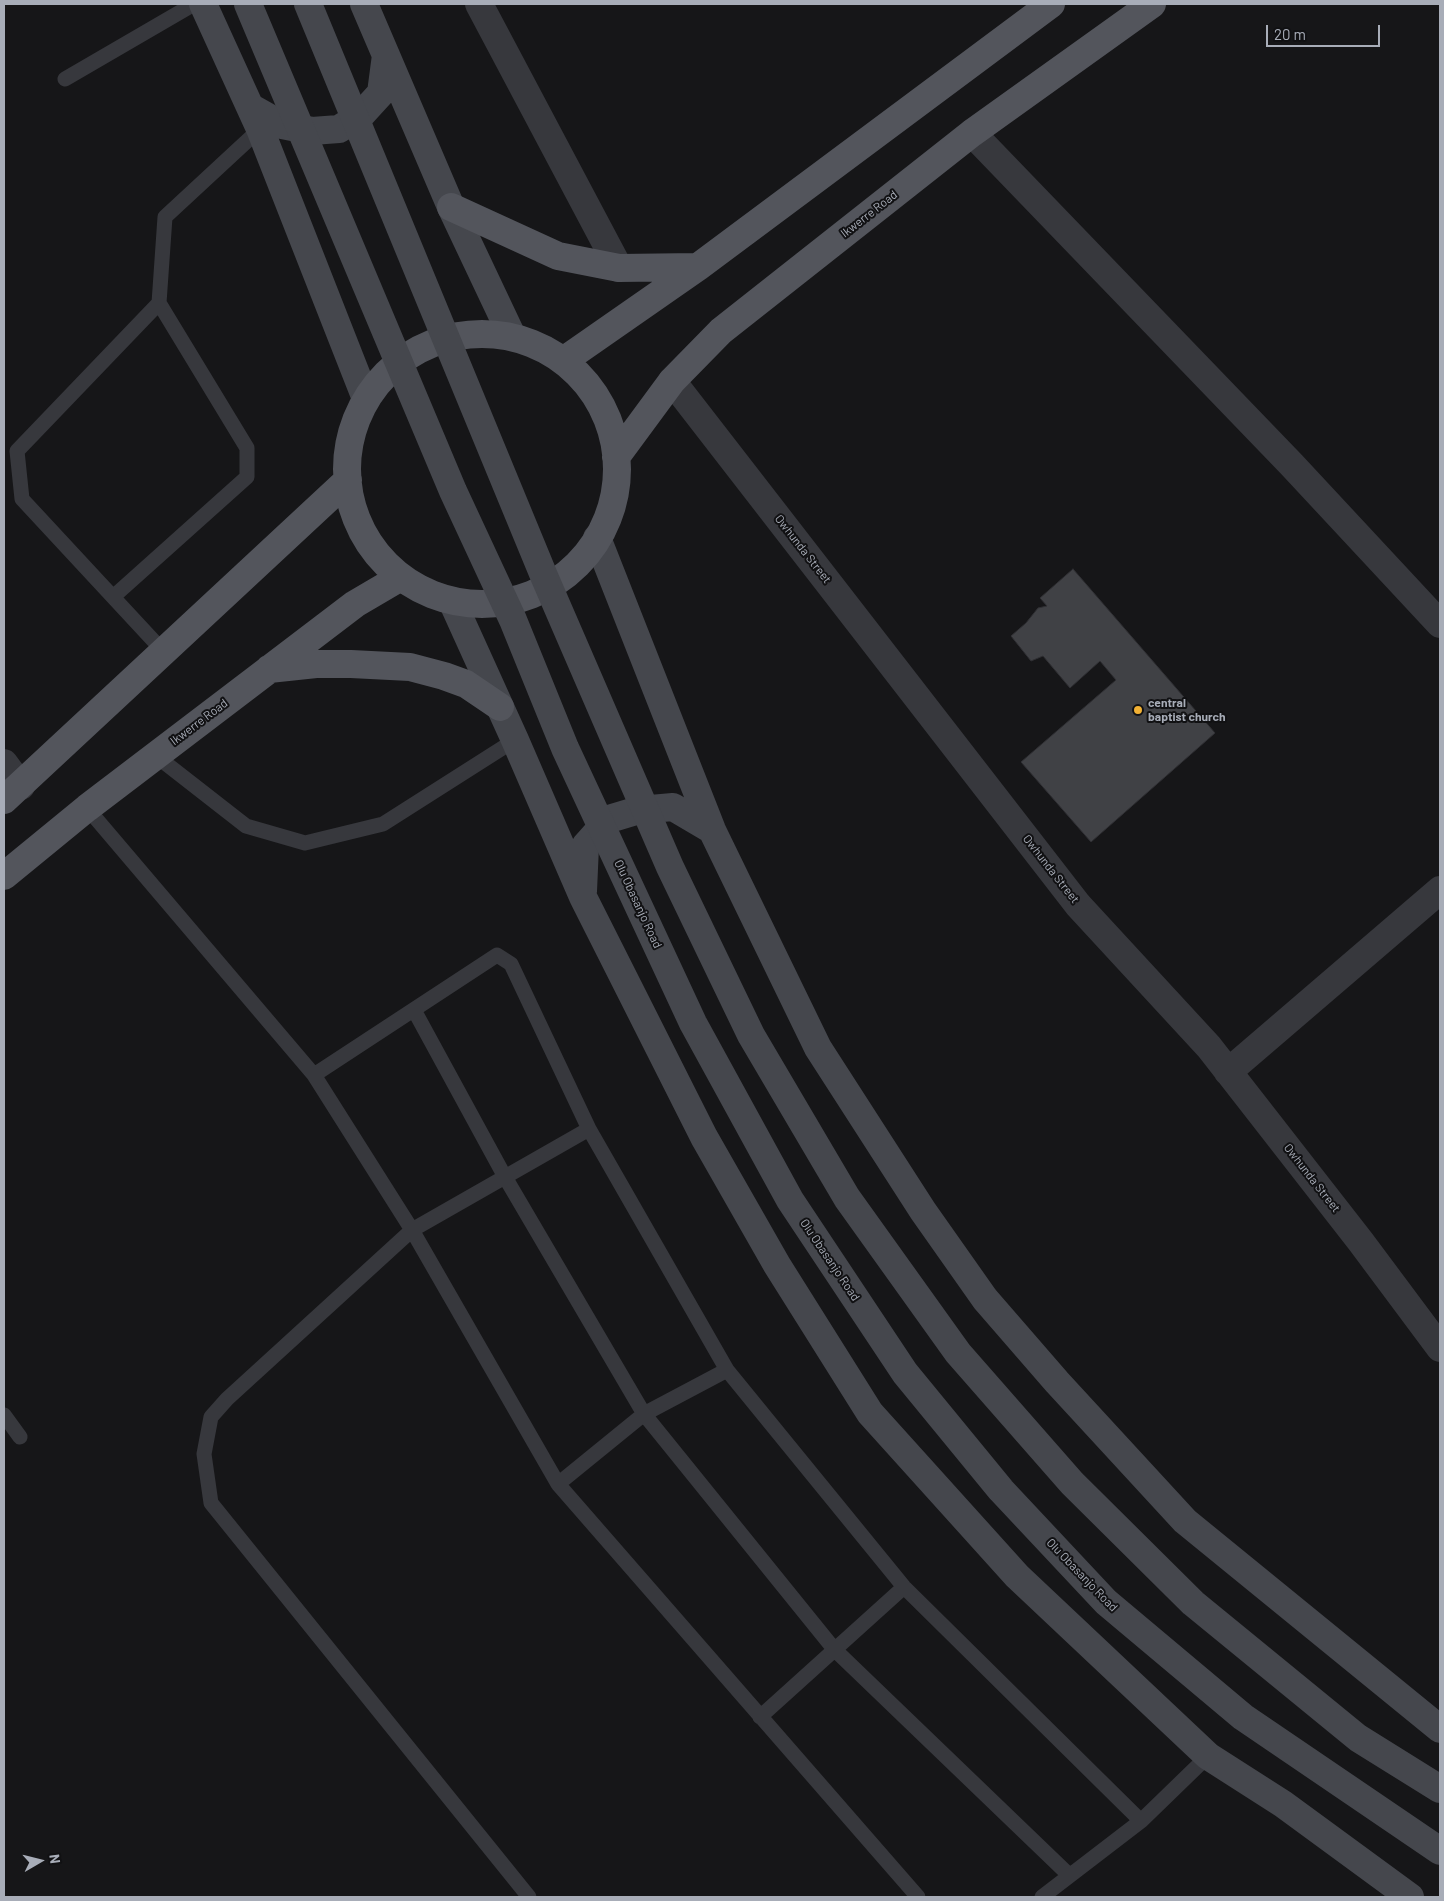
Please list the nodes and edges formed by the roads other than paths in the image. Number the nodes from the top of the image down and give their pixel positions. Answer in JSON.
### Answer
{"nodes":[{"id":1,"x":194,"y":4,"type":"edge"},
{"id":2,"x":203,"y":4,"type":"edge"},
{"id":3,"x":248,"y":4,"type":"edge"},
{"id":4,"x":308,"y":4,"type":"edge"},
{"id":5,"x":364,"y":4,"type":"edge"},
{"id":6,"x":479,"y":4,"type":"edge"},
{"id":7,"x":1051,"y":4,"type":"edge"},
{"id":8,"x":1152,"y":4,"type":"edge"},
{"id":9,"x":386,"y":55,"type":"junction"},
{"id":10,"x":65,"y":79,"type":"dead end"},
{"id":11,"x":255,"y":118,"type":"junction"},
{"id":12,"x":972,"y":133,"type":"junction"},
{"id":13,"x":451,"y":206,"type":"junction"},
{"id":14,"x":698,"y":267,"type":"junction"},
{"id":15,"x":619,"y":268,"type":"junction"},
{"id":16,"x":159,"y":303,"type":"junction"},
{"id":17,"x":512,"y":336,"type":"junction"},
{"id":18,"x":563,"y":360,"type":"junction"},
{"id":19,"x":672,"y":381,"type":"junction"},
{"id":20,"x":366,"y":399,"type":"junction"},
{"id":21,"x":616,"y":457,"type":"junction"},
{"id":22,"x":348,"y":480,"type":"junction"},
{"id":23,"x":597,"y":538,"type":"junction"},
{"id":24,"x":401,"y":577,"type":"junction"},
{"id":25,"x":113,"y":597,"type":"junction"},
{"id":26,"x":452,"y":601,"type":"junction"},
{"id":27,"x":1440,"y":624,"type":"edge"},
{"id":28,"x":164,"y":652,"type":"junction"},
{"id":29,"x":269,"y":669,"type":"junction"},
{"id":30,"x":500,"y":707,"type":"junction"},
{"id":31,"x":515,"y":740,"type":"junction"},
{"id":32,"x":155,"y":755,"type":"junction"},
{"id":33,"x":4,"y":763,"type":"edge"},
{"id":34,"x":12,"y":793,"type":"edge"},
{"id":35,"x":87,"y":808,"type":"junction"},
{"id":36,"x":712,"y":830,"type":"junction"},
{"id":37,"x":4,"y":876,"type":"edge"},
{"id":38,"x":1440,"y":890,"type":"edge"},
{"id":39,"x":582,"y":897,"type":"junction"},
{"id":40,"x":414,"y":1010,"type":"junction"},
{"id":41,"x":1228,"y":1072,"type":"junction"},
{"id":42,"x":314,"y":1075,"type":"junction"},
{"id":43,"x":589,"y":1129,"type":"junction"},
{"id":44,"x":505,"y":1177,"type":"junction"},
{"id":45,"x":412,"y":1230,"type":"junction"},
{"id":46,"x":1440,"y":1348,"type":"edge"},
{"id":47,"x":728,"y":1370,"type":"junction"},
{"id":48,"x":644,"y":1414,"type":"junction"},
{"id":49,"x":4,"y":1415,"type":"edge"},
{"id":50,"x":20,"y":1436,"type":"dead end"},
{"id":51,"x":558,"y":1484,"type":"junction"},
{"id":52,"x":904,"y":1587,"type":"junction"},
{"id":53,"x":834,"y":1649,"type":"junction"},
{"id":54,"x":760,"y":1717,"type":"junction"},
{"id":55,"x":1440,"y":1729,"type":"edge"},
{"id":56,"x":1208,"y":1756,"type":"junction"},
{"id":57,"x":1440,"y":1789,"type":"edge"},
{"id":58,"x":1142,"y":1821,"type":"junction"},
{"id":59,"x":1440,"y":1851,"type":"edge"},
{"id":60,"x":1069,"y":1875,"type":"junction"},
{"id":61,"x":529,"y":1897,"type":"edge"},
{"id":62,"x":918,"y":1897,"type":"edge"},
{"id":63,"x":1042,"y":1897,"type":"edge"},
{"id":64,"x":1410,"y":1897,"type":"edge"}],
"edges":[{"from":1,"to":10,"type":"lane"},
{"from":2,"to":11,"type":"main road"},
{"from":3,"to":59,"type":"main road","name":"Olu Obasanjo Road","bridge":true},
{"from":4,"to":57,"type":"main road","bridge":true},
{"from":5,"to":9,"type":"main road"},
{"from":6,"to":15,"type":"street"},
{"from":7,"to":14,"type":"main road"},
{"from":8,"to":12,"type":"main road","name":"Ikwerre Road"},
{"from":9,"to":11,"type":"main road"},
{"from":9,"to":13,"type":"main road"},
{"from":11,"to":16,"type":"lane"},
{"from":11,"to":20,"type":"main road"},
{"from":12,"to":19,"type":"main road","name":"Ikwerre Road"},
{"from":12,"to":27,"type":"street"},
{"from":13,"to":15,"type":"main road"},
{"from":13,"to":17,"type":"main road"},
{"from":14,"to":15,"type":"main road"},
{"from":14,"to":18,"type":"main road"},
{"from":16,"to":25,"type":"lane"},
{"from":16,"to":25,"type":"lane"},
{"from":17,"to":18,"type":"main road"},
{"from":17,"to":20,"type":"main road"},
{"from":18,"to":21,"type":"main road"},
{"from":19,"to":21,"type":"main road","name":"Ikwerre Road"},
{"from":19,"to":41,"type":"street","name":"Owhunda Street"},
{"from":20,"to":22,"type":"main road"},
{"from":21,"to":23,"type":"main road"},
{"from":22,"to":24,"type":"main road"},
{"from":22,"to":28,"type":"main road"},
{"from":23,"to":26,"type":"main road"},
{"from":23,"to":36,"type":"main road"},
{"from":24,"to":26,"type":"main road"},
{"from":24,"to":29,"type":"main road","name":"Ikwerre Road"},
{"from":25,"to":28,"type":"lane"},
{"from":26,"to":30,"type":"main road"},
{"from":28,"to":34,"type":"main road"},
{"from":29,"to":30,"type":"main road"},
{"from":29,"to":32,"type":"main road","name":"Ikwerre Road"},
{"from":30,"to":31,"type":"main road"},
{"from":31,"to":32,"type":"lane"},
{"from":31,"to":39,"type":"main road"},
{"from":32,"to":35,"type":"main road","name":"Ikwerre Road"},
{"from":33,"to":34,"type":"street"},
{"from":35,"to":37,"type":"main road","name":"Ikwerre Road"},
{"from":35,"to":42,"type":"lane"},
{"from":36,"to":39,"type":"main road"},
{"from":36,"to":55,"type":"main road"},
{"from":38,"to":41,"type":"street"},
{"from":39,"to":56,"type":"main road"},
{"from":40,"to":42,"type":"lane"},
{"from":40,"to":43,"type":"lane"},
{"from":40,"to":44,"type":"lane"},
{"from":41,"to":46,"type":"street","name":"Owhunda Street"},
{"from":42,"to":45,"type":"lane"},
{"from":43,"to":44,"type":"lane"},
{"from":43,"to":47,"type":"lane"},
{"from":44,"to":45,"type":"lane"},
{"from":44,"to":48,"type":"lane"},
{"from":45,"to":51,"type":"lane"},
{"from":45,"to":61,"type":"lane"},
{"from":47,"to":48,"type":"lane"},
{"from":47,"to":52,"type":"lane"},
{"from":48,"to":51,"type":"lane"},
{"from":48,"to":53,"type":"lane"},
{"from":49,"to":50,"type":"lane"},
{"from":51,"to":54,"type":"lane"},
{"from":52,"to":53,"type":"lane"},
{"from":52,"to":58,"type":"lane"},
{"from":53,"to":54,"type":"lane"},
{"from":53,"to":60,"type":"lane"},
{"from":54,"to":62,"type":"lane"},
{"from":56,"to":58,"type":"lane"},
{"from":56,"to":64,"type":"main road"},
{"from":58,"to":60,"type":"lane"},
{"from":60,"to":63,"type":"lane"}]}
